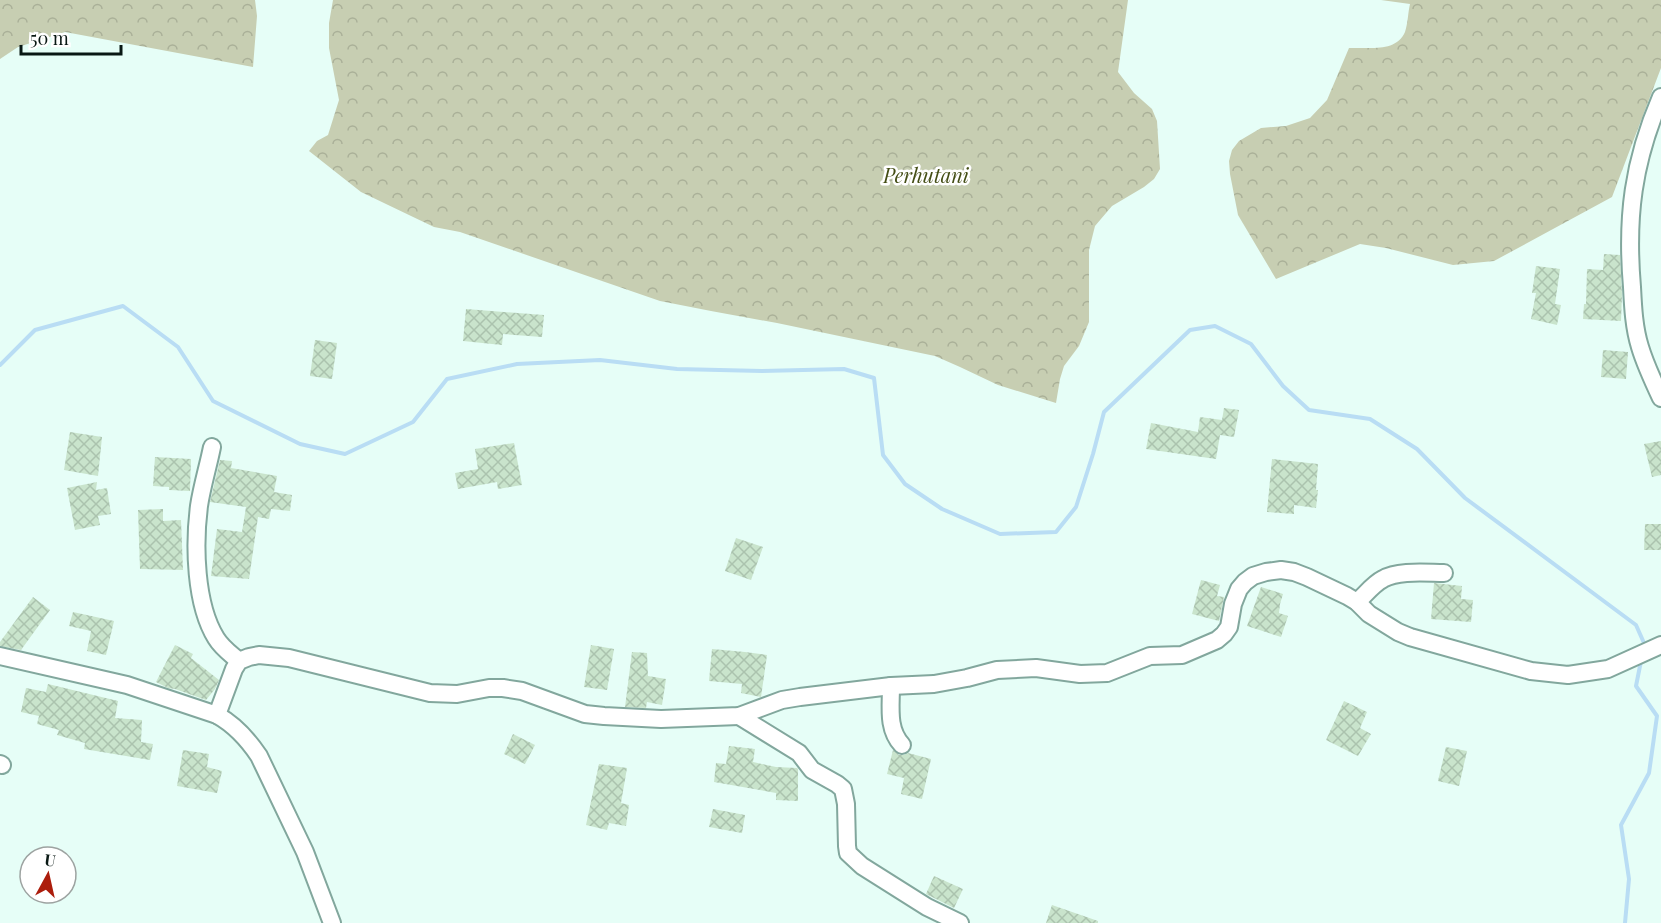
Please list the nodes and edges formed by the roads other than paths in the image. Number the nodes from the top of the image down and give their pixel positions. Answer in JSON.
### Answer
{"nodes":[{"id":1,"x":1661,"y":98,"type":"edge"},
{"id":2,"x":1661,"y":398,"type":"edge"},
{"id":3,"x":212,"y":447,"type":"dead end"},
{"id":4,"x":1444,"y":573,"type":"dead end"},
{"id":5,"x":1357,"y":602,"type":"junction"},
{"id":6,"x":1661,"y":645,"type":"edge"},
{"id":7,"x":0,"y":656,"type":"edge"},
{"id":8,"x":239,"y":662,"type":"junction"},
{"id":9,"x":891,"y":686,"type":"junction"},
{"id":10,"x":217,"y":715,"type":"junction"},
{"id":11,"x":739,"y":716,"type":"junction"},
{"id":12,"x":902,"y":745,"type":"dead end"},
{"id":13,"x":332,"y":923,"type":"edge"},
{"id":14,"x":960,"y":923,"type":"edge"}],
"edges":[{"from":1,"to":2,"type":"street"},
{"from":3,"to":8,"type":"street"},
{"from":4,"to":5,"type":"street"},
{"from":5,"to":6,"type":"street"},
{"from":5,"to":9,"type":"street"},
{"from":7,"to":10,"type":"street"},
{"from":8,"to":10,"type":"street"},
{"from":8,"to":11,"type":"street"},
{"from":9,"to":11,"type":"street"},
{"from":9,"to":12,"type":"street"},
{"from":10,"to":13,"type":"street"},
{"from":11,"to":14,"type":"street"}]}
